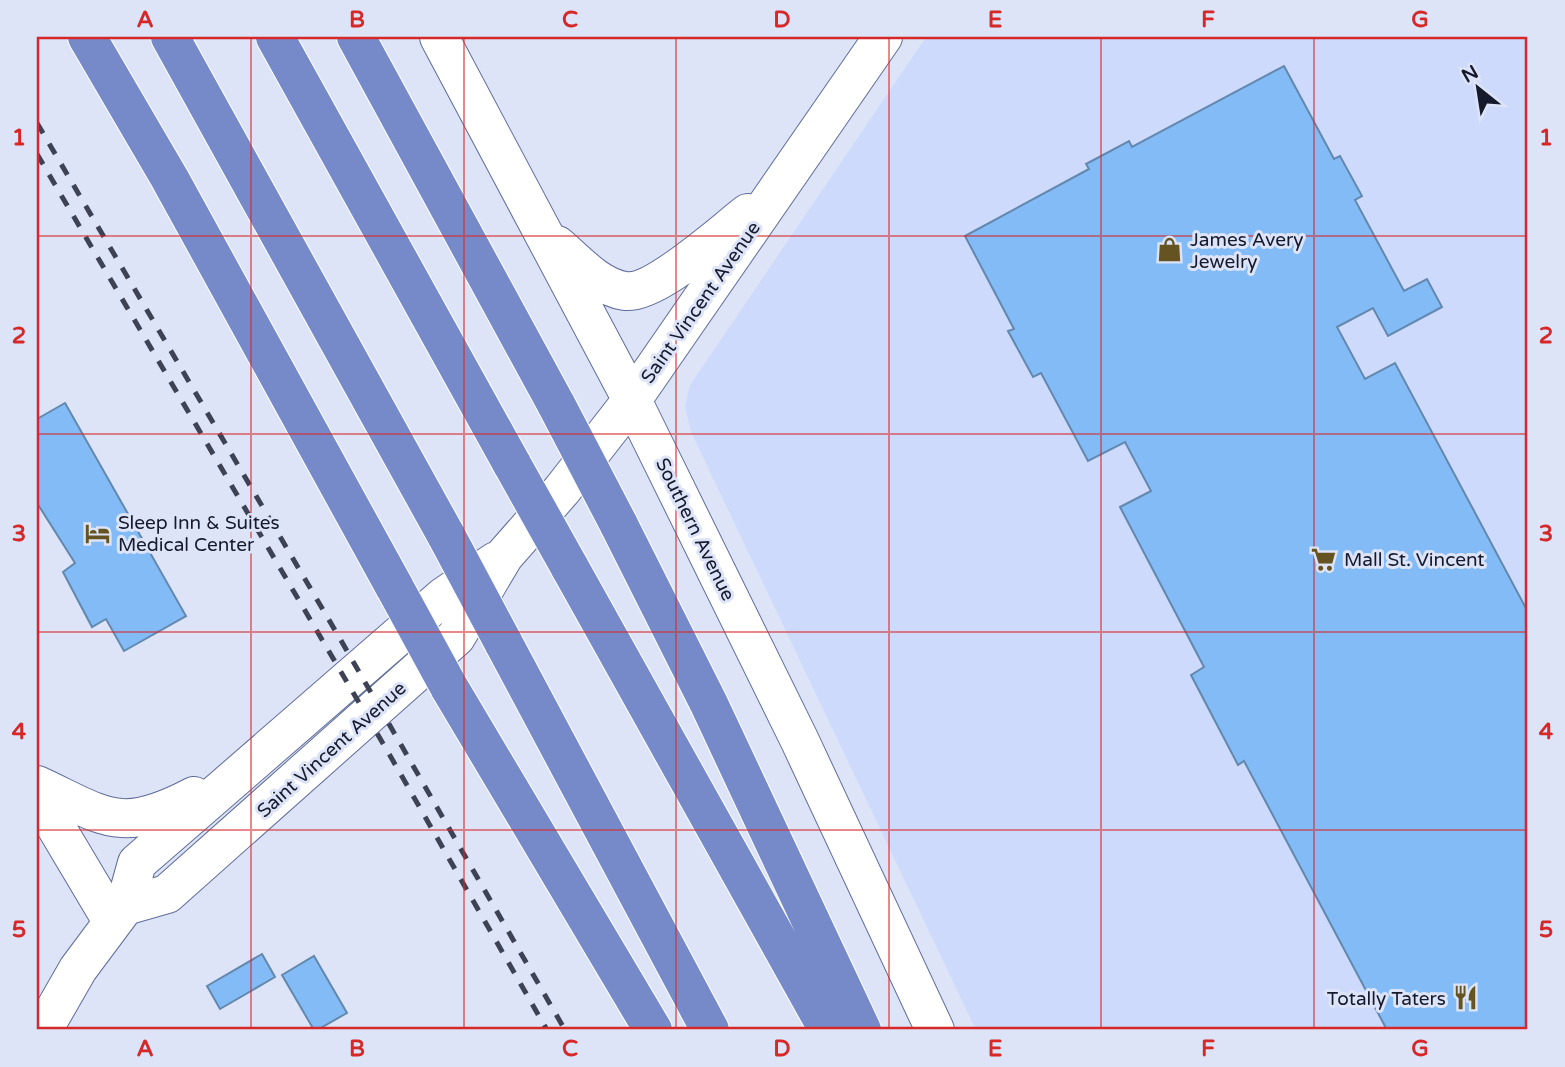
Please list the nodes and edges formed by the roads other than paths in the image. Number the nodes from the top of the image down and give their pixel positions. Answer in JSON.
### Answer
{"nodes":[{"id":1,"x":87,"y":37,"type":"edge"},
{"id":2,"x":170,"y":37,"type":"edge"},
{"id":3,"x":275,"y":37,"type":"edge"},
{"id":4,"x":356,"y":37,"type":"edge"},
{"id":5,"x":439,"y":37,"type":"edge"},
{"id":6,"x":883,"y":37,"type":"edge"},
{"id":7,"x":777,"y":190,"type":"junction"},
{"id":8,"x":543,"y":233,"type":"junction"},
{"id":9,"x":632,"y":400,"type":"junction"},
{"id":10,"x":504,"y":556,"type":"junction"},
{"id":11,"x":242,"y":770,"type":"junction"},
{"id":12,"x":37,"y":785,"type":"edge"},
{"id":13,"x":37,"y":795,"type":"edge"},
{"id":14,"x":119,"y":914,"type":"junction"},
{"id":15,"x":43,"y":1030,"type":"edge"},
{"id":16,"x":653,"y":1030,"type":"edge"},
{"id":17,"x":710,"y":1030,"type":"edge"},
{"id":18,"x":828,"y":1030,"type":"edge"},
{"id":19,"x":862,"y":1030,"type":"edge"},
{"id":20,"x":935,"y":1030,"type":"edge"}],
"edges":[{"from":1,"to":16,"type":"highway","bridge":true},
{"from":2,"to":17,"type":"highway","bridge":true},
{"from":3,"to":18,"type":"highway","bridge":true},
{"from":4,"to":19,"type":"highway","bridge":true},
{"from":5,"to":8,"type":"street","name":"Southern Avenue"},
{"from":6,"to":7,"type":"street","name":"Saint Vincent Avenue"},
{"from":7,"to":8,"type":"street"},
{"from":7,"to":9,"type":"street","name":"Saint Vincent Avenue"},
{"from":8,"to":9,"type":"street","name":"Southern Avenue"},
{"from":9,"to":10,"type":"street","name":"Saint Vincent Avenue"},
{"from":9,"to":20,"type":"street","name":"Southern Avenue"},
{"from":10,"to":11,"type":"street","name":"Saint Vincent Avenue"},
{"from":10,"to":14,"type":"street","name":"Saint Vincent Avenue"},
{"from":11,"to":12,"type":"street"},
{"from":11,"to":14,"type":"street","name":"Saint Vincent Avenue"},
{"from":13,"to":14,"type":"street"},
{"from":14,"to":15,"type":"street","name":"Saint Vincent Avenue"}]}
